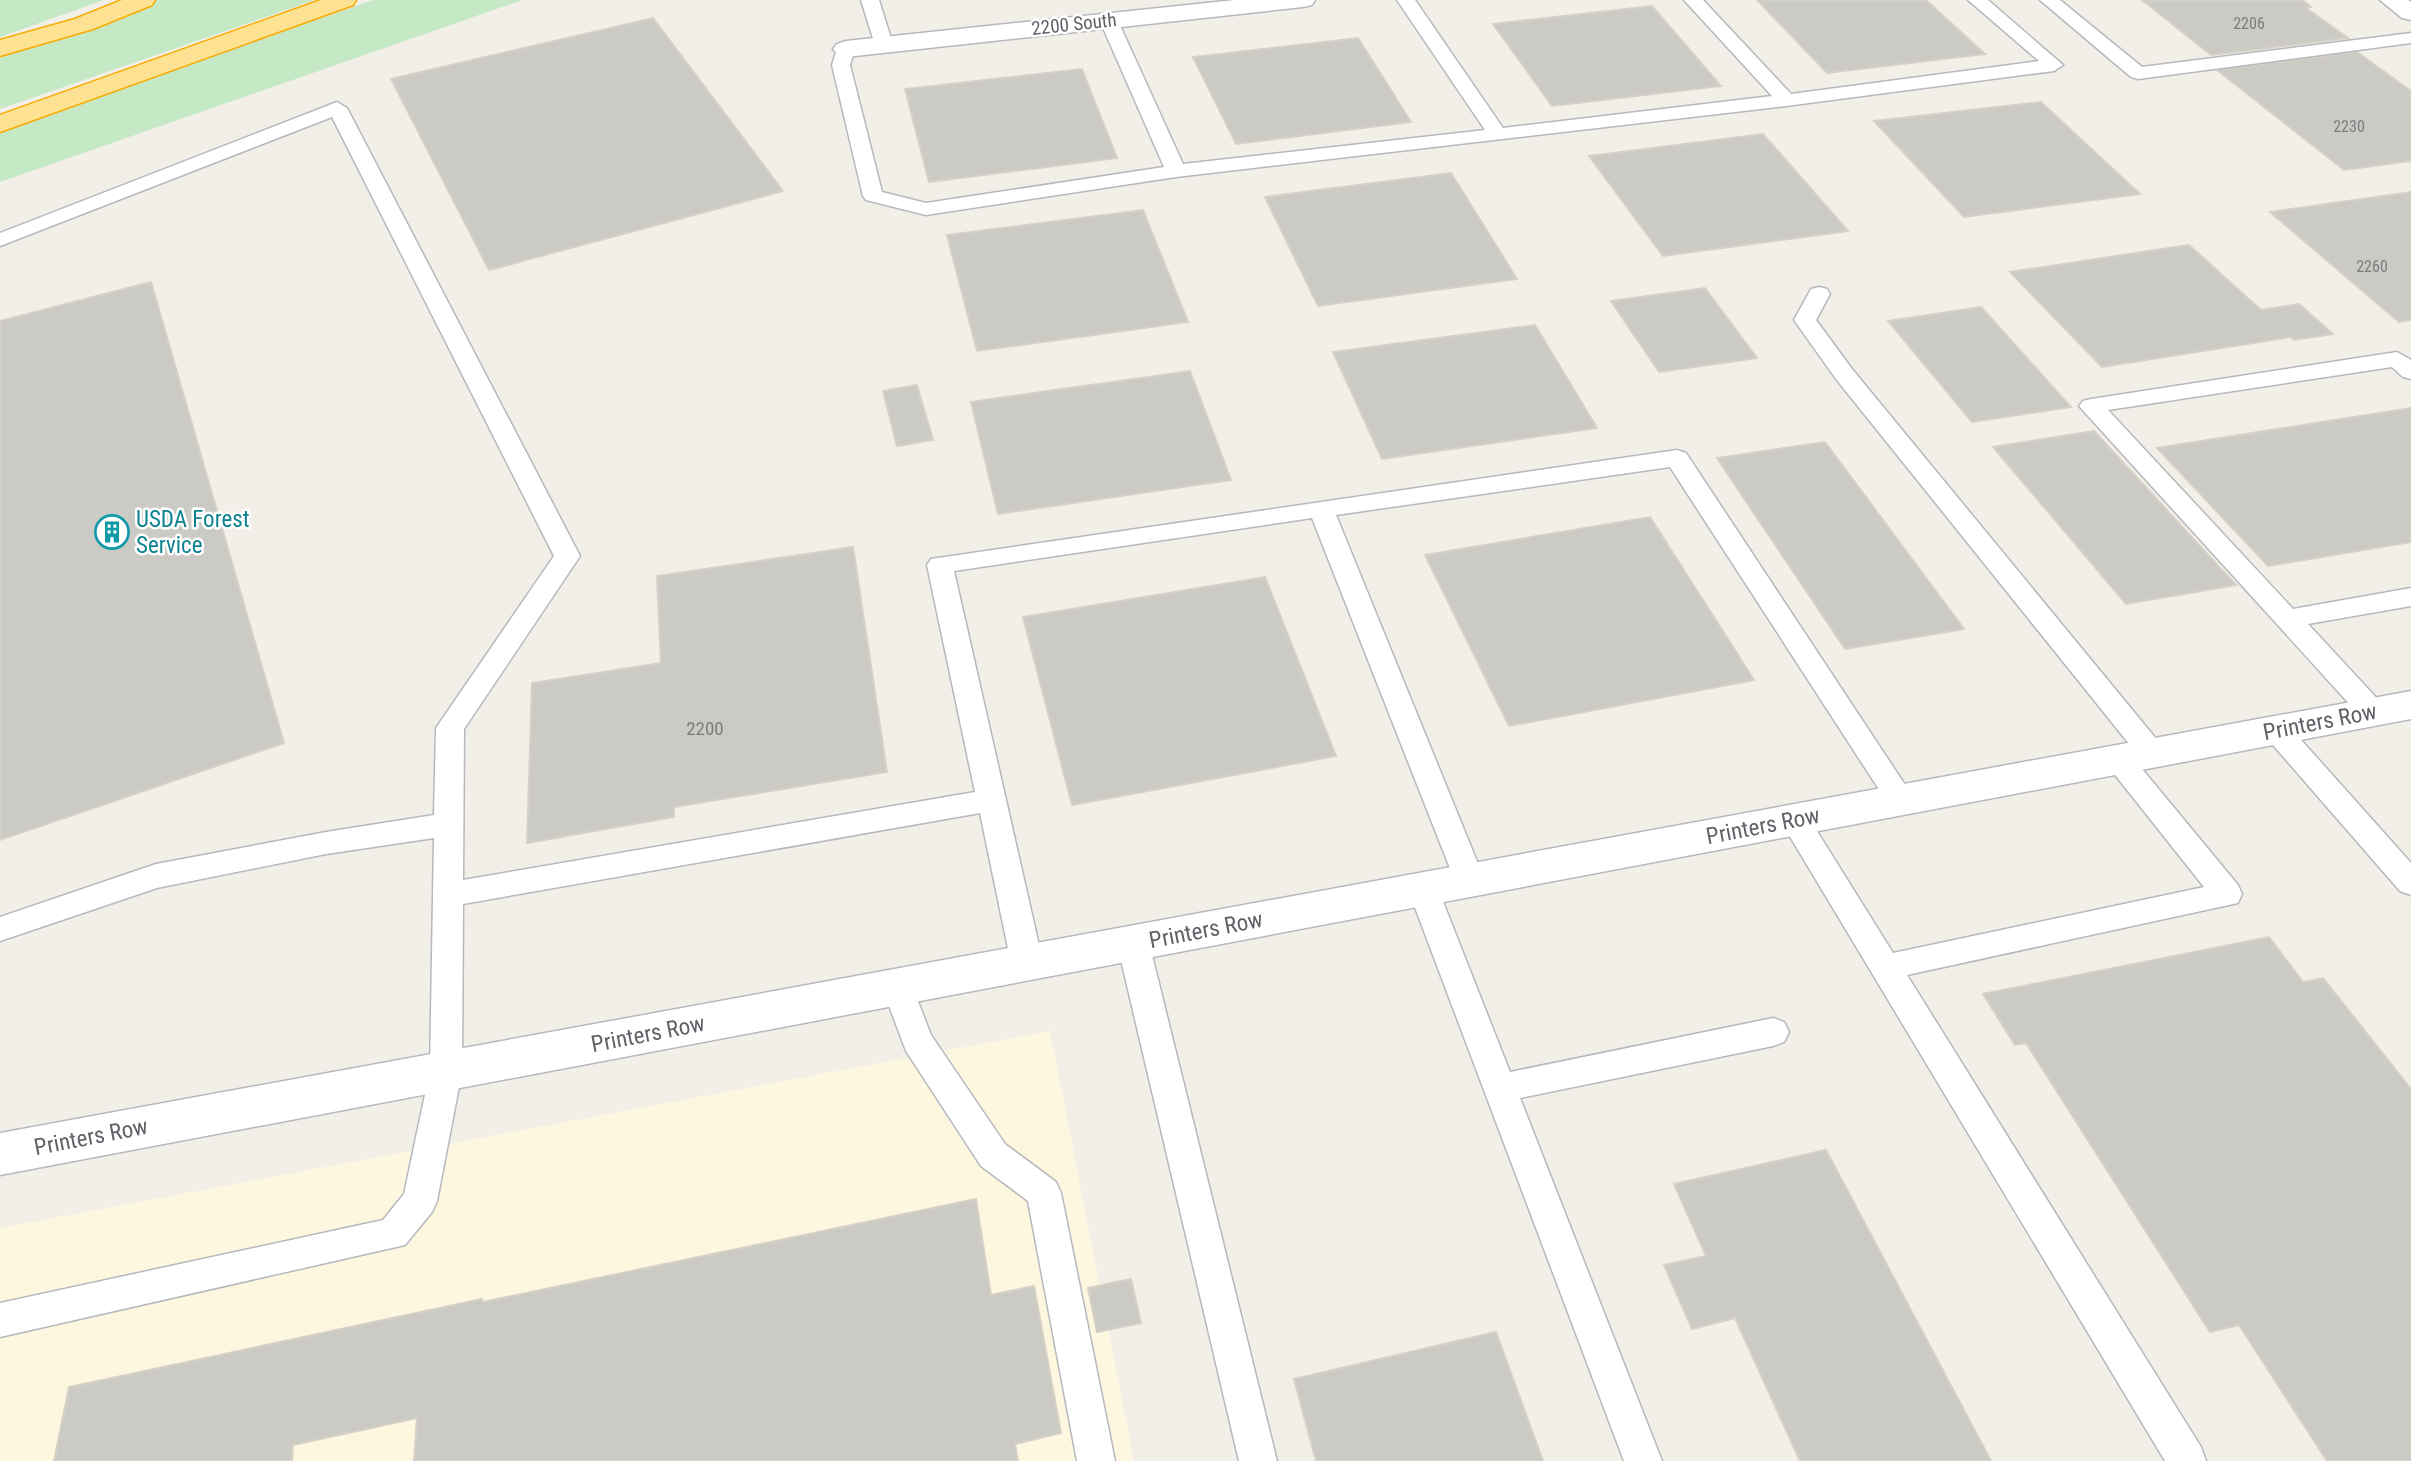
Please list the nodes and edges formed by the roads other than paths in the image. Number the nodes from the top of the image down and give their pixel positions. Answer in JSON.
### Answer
{"nodes":[{"id":1,"x":143,"y":0,"type":"edge"},
{"id":2,"x":344,"y":0,"type":"edge"},
{"id":3,"x":870,"y":0,"type":"edge"},
{"id":4,"x":1303,"y":0,"type":"edge"},
{"id":5,"x":1406,"y":0,"type":"edge"},
{"id":6,"x":1693,"y":0,"type":"edge"},
{"id":7,"x":1977,"y":0,"type":"edge"},
{"id":8,"x":2049,"y":0,"type":"edge"},
{"id":9,"x":2392,"y":0,"type":"edge"},
{"id":10,"x":1242,"y":3,"type":"edge"},
{"id":11,"x":2411,"y":13,"type":"edge"},
{"id":12,"x":1109,"y":21,"type":"junction"},
{"id":13,"x":2411,"y":38,"type":"edge"},
{"id":14,"x":884,"y":45,"type":"junction"},
{"id":15,"x":0,"y":48,"type":"edge"},
{"id":16,"x":846,"y":49,"type":"joint"},
{"id":17,"x":1786,"y":100,"type":"junction"},
{"id":18,"x":0,"y":124,"type":"edge"},
{"id":19,"x":1498,"y":134,"type":"junction"},
{"id":20,"x":1176,"y":171,"type":"junction"},
{"id":21,"x":0,"y":240,"type":"edge"},
{"id":22,"x":1819,"y":294,"type":"dead end"},
{"id":23,"x":2411,"y":372,"type":"edge"},
{"id":24,"x":1321,"y":509,"type":"junction"},
{"id":25,"x":2411,"y":597,"type":"edge"},
{"id":26,"x":2286,"y":619,"type":"junction"},
{"id":27,"x":2392,"y":708,"type":"edge"},
{"id":28,"x":2276,"y":730,"type":"junction"},
{"id":29,"x":2135,"y":756,"type":"junction"},
{"id":30,"x":993,"y":800,"type":"junction"},
{"id":31,"x":1901,"y":800,"type":"junction"},
{"id":32,"x":1795,"y":820,"type":"junction"},
{"id":33,"x":449,"y":824,"type":"junction"},
{"id":34,"x":1470,"y":881,"type":"junction"},
{"id":35,"x":2411,"y":883,"type":"edge"},
{"id":36,"x":1423,"y":890,"type":"junction"},
{"id":37,"x":448,"y":895,"type":"junction"},
{"id":38,"x":0,"y":929,"type":"edge"},
{"id":39,"x":1133,"y":943,"type":"junction"},
{"id":40,"x":1027,"y":963,"type":"junction"},
{"id":41,"x":1885,"y":967,"type":"junction"},
{"id":42,"x":898,"y":987,"type":"junction"},
{"id":43,"x":1773,"y":1032,"type":"dead end"},
{"id":44,"x":446,"y":1071,"type":"junction"},
{"id":45,"x":1499,"y":1088,"type":"junction"},
{"id":46,"x":0,"y":1154,"type":"edge"},
{"id":47,"x":0,"y":1320,"type":"edge"},
{"id":48,"x":1096,"y":1461,"type":"edge"},
{"id":49,"x":1258,"y":1461,"type":"edge"},
{"id":50,"x":1643,"y":1461,"type":"edge"},
{"id":51,"x":2187,"y":1461,"type":"edge"}],
"edges":[{"from":1,"to":15,"type":"highway"},
{"from":2,"to":18,"type":"highway"},
{"from":3,"to":14,"type":"lane"},
{"from":4,"to":10,"type":"street","name":"2200 South"},
{"from":5,"to":19,"type":"lane"},
{"from":6,"to":17,"type":"lane"},
{"from":7,"to":17,"type":"lane"},
{"from":8,"to":13,"type":"lane"},
{"from":9,"to":11,"type":"street"},
{"from":10,"to":12,"type":"street","name":"2200 South"},
{"from":12,"to":14,"type":"street","name":"2200 South"},
{"from":12,"to":20,"type":"lane"},
{"from":14,"to":16,"type":"street","name":"2200 South"},
{"from":16,"to":20,"type":"lane"},
{"from":17,"to":19,"type":"lane"},
{"from":19,"to":20,"type":"lane"},
{"from":21,"to":33,"type":"lane"},
{"from":22,"to":29,"type":"lane"},
{"from":23,"to":26,"type":"lane"},
{"from":24,"to":30,"type":"lane"},
{"from":24,"to":31,"type":"lane"},
{"from":24,"to":34,"type":"lane"},
{"from":25,"to":26,"type":"lane"},
{"from":26,"to":27,"type":"lane"},
{"from":27,"to":28,"type":"street","name":"Printers Row"},
{"from":28,"to":29,"type":"street","name":"Printers Row"},
{"from":28,"to":35,"type":"lane"},
{"from":29,"to":31,"type":"street","name":"Printers Row"},
{"from":29,"to":41,"type":"lane"},
{"from":30,"to":37,"type":"lane"},
{"from":30,"to":40,"type":"lane"},
{"from":31,"to":32,"type":"street","name":"Printers Row"},
{"from":32,"to":34,"type":"street","name":"Printers Row"},
{"from":32,"to":41,"type":"lane"},
{"from":33,"to":37,"type":"lane"},
{"from":33,"to":38,"type":"lane"},
{"from":34,"to":36,"type":"street","name":"Printers Row"},
{"from":36,"to":39,"type":"street","name":"Printers Row"},
{"from":36,"to":45,"type":"lane"},
{"from":37,"to":44,"type":"lane"},
{"from":39,"to":40,"type":"street","name":"Printers Row"},
{"from":39,"to":49,"type":"lane"},
{"from":40,"to":42,"type":"street","name":"Printers Row"},
{"from":41,"to":51,"type":"lane"},
{"from":42,"to":44,"type":"street","name":"Printers Row"},
{"from":42,"to":48,"type":"lane"},
{"from":43,"to":45,"type":"lane"},
{"from":44,"to":46,"type":"street","name":"Printers Row"},
{"from":44,"to":47,"type":"lane"},
{"from":45,"to":50,"type":"lane"}]}
